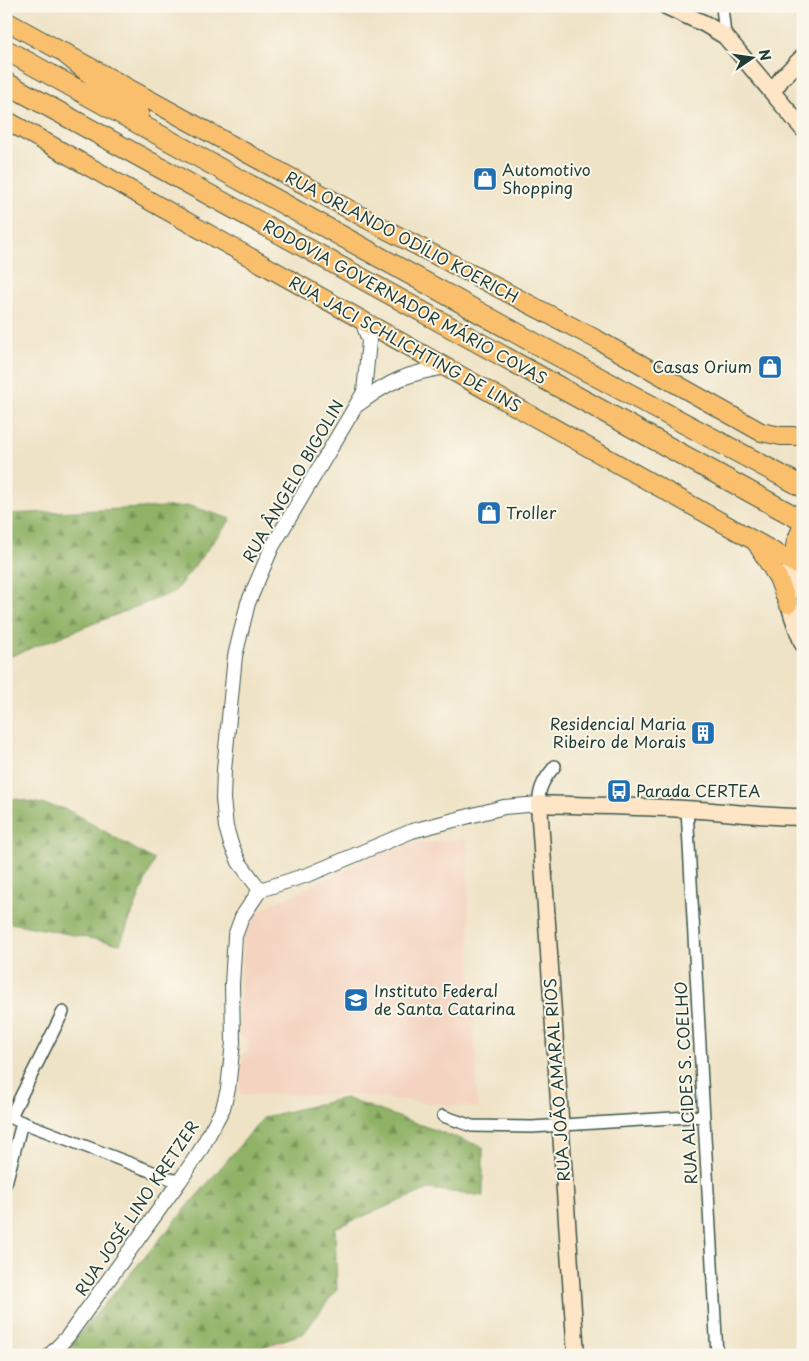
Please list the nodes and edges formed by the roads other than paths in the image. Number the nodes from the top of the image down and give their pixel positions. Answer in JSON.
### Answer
{"nodes":[{"id":1,"x":666,"y":6,"type":"edge"},
{"id":2,"x":722,"y":6,"type":"edge"},
{"id":3,"x":6,"y":21,"type":"edge"},
{"id":4,"x":725,"y":36,"type":"junction"},
{"id":5,"x":6,"y":50,"type":"edge"},
{"id":6,"x":66,"y":54,"type":"junction"},
{"id":7,"x":803,"y":58,"type":"edge"},
{"id":8,"x":6,"y":83,"type":"edge"},
{"id":9,"x":773,"y":91,"type":"junction"},
{"id":10,"x":6,"y":120,"type":"edge"},
{"id":11,"x":803,"y":129,"type":"edge"},
{"id":12,"x":179,"y":146,"type":"junction"},
{"id":13,"x":362,"y":320,"type":"junction"},
{"id":14,"x":446,"y":367,"type":"junction"},
{"id":15,"x":356,"y":406,"type":"junction"},
{"id":16,"x":803,"y":420,"type":"edge"},
{"id":17,"x":781,"y":436,"type":"junction"},
{"id":18,"x":803,"y":436,"type":"edge"},
{"id":19,"x":803,"y":488,"type":"edge"},
{"id":20,"x":799,"y":520,"type":"edge"},
{"id":21,"x":756,"y":542,"type":"junction"},
{"id":22,"x":799,"y":560,"type":"edge"},
{"id":23,"x":788,"y":604,"type":"junction"},
{"id":24,"x":803,"y":644,"type":"edge"},
{"id":25,"x":555,"y":766,"type":"dead end"},
{"id":26,"x":539,"y":804,"type":"junction"},
{"id":27,"x":687,"y":809,"type":"junction"},
{"id":28,"x":803,"y":817,"type":"edge"},
{"id":29,"x":260,"y":890,"type":"junction"},
{"id":30,"x":63,"y":1012,"type":"dead end"},
{"id":31,"x":443,"y":1116,"type":"dead end"},
{"id":32,"x":704,"y":1116,"type":"junction"},
{"id":33,"x":8,"y":1117,"type":"edge"},
{"id":34,"x":22,"y":1123,"type":"junction"},
{"id":35,"x":561,"y":1125,"type":"junction"},
{"id":36,"x":179,"y":1182,"type":"junction"},
{"id":37,"x":6,"y":1183,"type":"edge"},
{"id":38,"x":50,"y":1355,"type":"edge"},
{"id":39,"x":576,"y":1355,"type":"edge"},
{"id":40,"x":717,"y":1355,"type":"edge"}],
"edges":[{"from":1,"to":4,"type":"main road"},
{"from":2,"to":4,"type":"street"},
{"from":3,"to":6,"type":"main road","name":"RUA ORLANDO ODÍLIO KOERICH"},
{"from":4,"to":9,"type":"main road"},
{"from":5,"to":12,"type":"highway","name":"RODOVIA GOVERNADOR MÁRIO COVAS"},
{"from":6,"to":12,"type":"highway"},
{"from":6,"to":17,"type":"main road","name":"RUA ORLANDO ODÍLIO KOERICH"},
{"from":7,"to":9,"type":"main road"},
{"from":8,"to":20,"type":"highway","name":"RODOVIA GOVERNADOR MÁRIO COVAS"},
{"from":9,"to":11,"type":"main road"},
{"from":10,"to":13,"type":"main road","name":"RUA JACI SCHLICHTING DE LINS"},
{"from":12,"to":19,"type":"highway","name":"RODOVIA GOVERNADOR MÁRIO COVAS"},
{"from":13,"to":14,"type":"main road","name":"RUA JACI SCHLICHTING DE LINS"},
{"from":13,"to":15,"type":"street","name":"RUA ÂNGELO BIGOLIN"},
{"from":14,"to":15,"type":"street"},
{"from":14,"to":21,"type":"main road","name":"RUA JACI SCHLICHTING DE LINS"},
{"from":15,"to":29,"type":"street","name":"RUA ÂNGELO BIGOLIN"},
{"from":16,"to":17,"type":"main road"},
{"from":17,"to":18,"type":"main road","name":"RUA ORLANDO ODÍLIO KOERICH"},
{"from":20,"to":22,"type":"main road"},
{"from":21,"to":22,"type":"main road","name":"RUA JACI SCHLICHTING DE LINS"},
{"from":21,"to":23,"type":"main road"},
{"from":22,"to":23,"type":"main road"},
{"from":23,"to":24,"type":"main road"},
{"from":25,"to":26,"type":"street"},
{"from":26,"to":27,"type":"main road"},
{"from":26,"to":29,"type":"street"},
{"from":26,"to":35,"type":"main road","name":"RUA JOÃO AMARAL RIOS"},
{"from":27,"to":28,"type":"main road"},
{"from":27,"to":32,"type":"street","name":"RUA ALCIDES S. COELHO"},
{"from":29,"to":36,"type":"street","name":"RUA JOSÉ LINO KRETZER"},
{"from":30,"to":33,"type":"street"},
{"from":31,"to":35,"type":"street"},
{"from":32,"to":35,"type":"street"},
{"from":32,"to":40,"type":"street","name":"RUA ALCIDES S. COELHO"},
{"from":33,"to":34,"type":"street"},
{"from":34,"to":36,"type":"street"},
{"from":34,"to":37,"type":"street"},
{"from":35,"to":39,"type":"main road","name":"RUA JOÃO AMARAL RIOS"},
{"from":36,"to":38,"type":"street","name":"RUA JOSÉ LINO KRETZER"}]}
